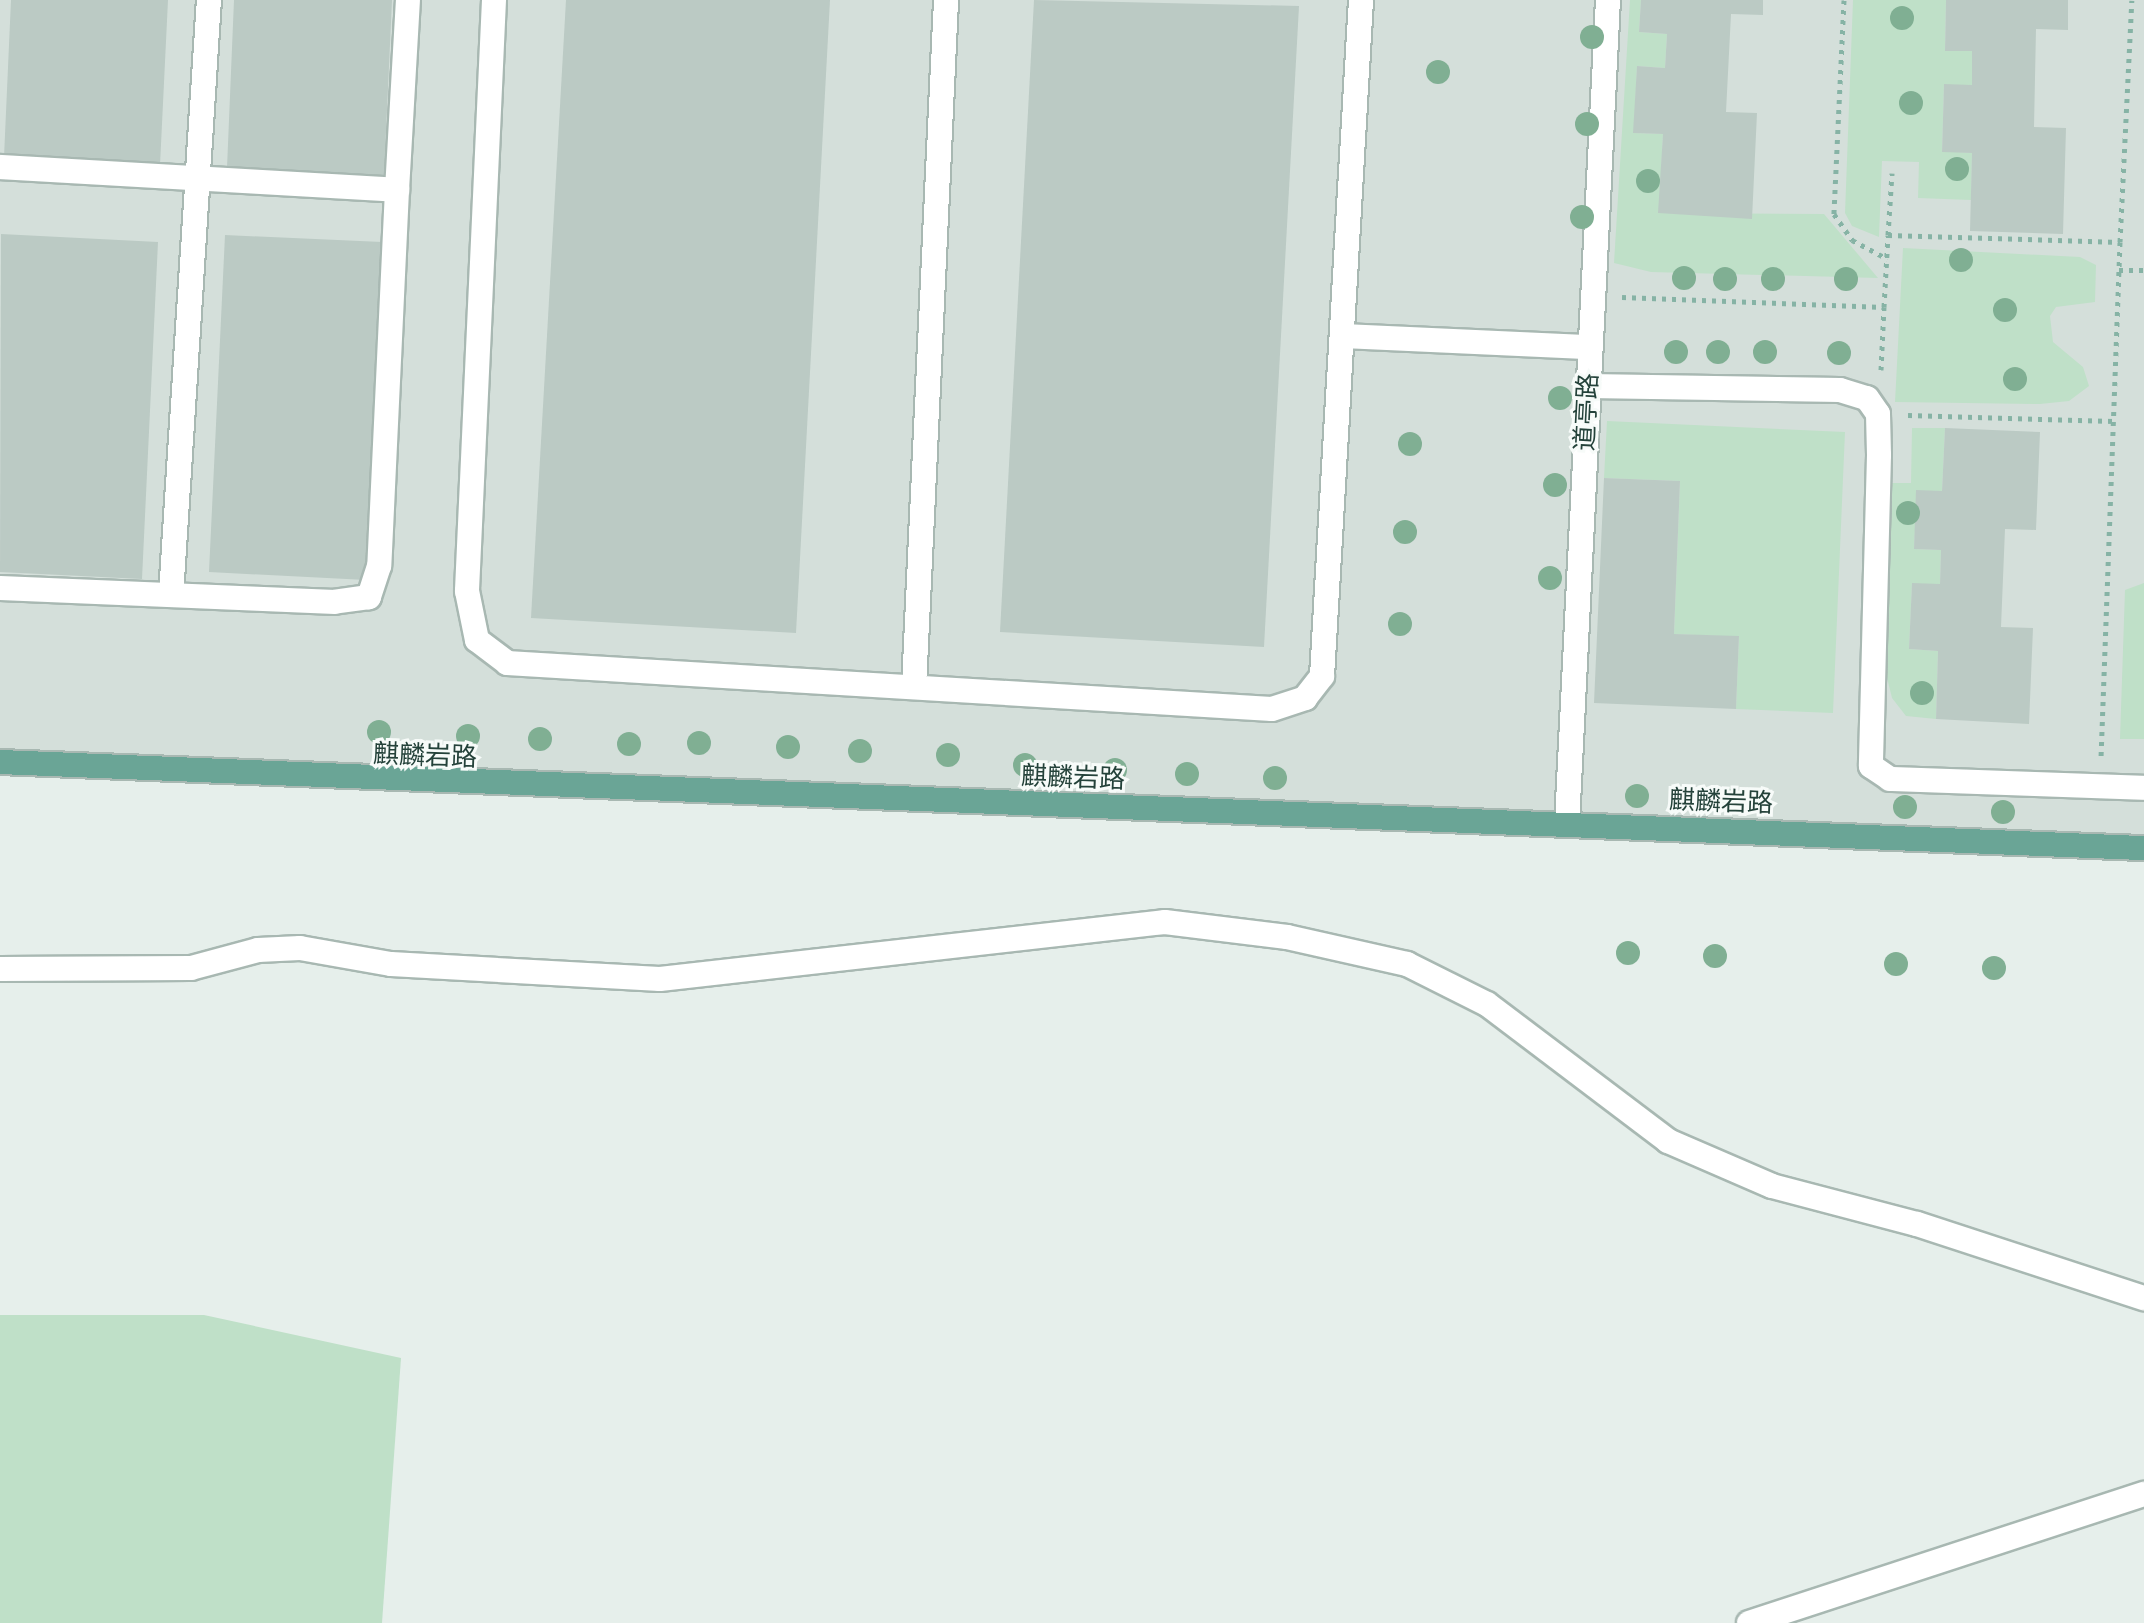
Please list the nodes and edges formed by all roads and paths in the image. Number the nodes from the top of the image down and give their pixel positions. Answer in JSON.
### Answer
{"nodes":[{"id":1,"x":209,"y":0,"type":"edge"},
{"id":2,"x":408,"y":0,"type":"edge"},
{"id":3,"x":494,"y":0,"type":"edge"},
{"id":4,"x":946,"y":0,"type":"edge"},
{"id":5,"x":1361,"y":0,"type":"edge"},
{"id":6,"x":1608,"y":0,"type":"edge"},
{"id":7,"x":1844,"y":0,"type":"edge"},
{"id":8,"x":2132,"y":0,"type":"edge"},
{"id":9,"x":0,"y":167,"type":"edge"},
{"id":10,"x":1892,"y":173,"type":"dead end"},
{"id":11,"x":198,"y":178,"type":"junction"},
{"id":12,"x":397,"y":190,"type":"junction"},
{"id":13,"x":1888,"y":235,"type":"junction"},
{"id":14,"x":2120,"y":242,"type":"junction"},
{"id":15,"x":1887,"y":259,"type":"junction"},
{"id":16,"x":2119,"y":270,"type":"junction"},
{"id":17,"x":2144,"y":270,"type":"edge"},
{"id":18,"x":1593,"y":296,"type":"junction"},
{"id":19,"x":1884,"y":307,"type":"junction"},
{"id":20,"x":1344,"y":336,"type":"junction"},
{"id":21,"x":1590,"y":347,"type":"junction"},
{"id":22,"x":1589,"y":386,"type":"junction"},
{"id":23,"x":1878,"y":414,"type":"junction"},
{"id":24,"x":2114,"y":421,"type":"junction"},
{"id":25,"x":0,"y":588,"type":"edge"},
{"id":26,"x":171,"y":595,"type":"junction"},
{"id":27,"x":914,"y":687,"type":"junction"},
{"id":28,"x":0,"y":762,"type":"edge"},
{"id":29,"x":2100,"y":787,"type":"junction"},
{"id":30,"x":2144,"y":788,"type":"edge"},
{"id":31,"x":1567,"y":823,"type":"junction"},
{"id":32,"x":2144,"y":848,"type":"edge"},
{"id":33,"x":0,"y":969,"type":"edge"},
{"id":34,"x":2144,"y":1298,"type":"edge"},
{"id":35,"x":2144,"y":1494,"type":"edge"},
{"id":36,"x":1749,"y":1623,"type":"edge"}],
"edges":[{"from":1,"to":11,"type":"street"},
{"from":2,"to":12,"type":"street"},
{"from":3,"to":27,"type":"street"},
{"from":4,"to":27,"type":"street"},
{"from":5,"to":20,"type":"street"},
{"from":6,"to":18,"type":"street","name":"道亭路"},
{"from":7,"to":15,"type":"path"},
{"from":8,"to":14,"type":"path"},
{"from":9,"to":11,"type":"street"},
{"from":10,"to":13,"type":"path"},
{"from":11,"to":12,"type":"street"},
{"from":11,"to":26,"type":"street"},
{"from":12,"to":26,"type":"street"},
{"from":13,"to":14,"type":"path"},
{"from":13,"to":15,"type":"path"},
{"from":14,"to":16,"type":"path"},
{"from":15,"to":19,"type":"path"},
{"from":16,"to":17,"type":"path"},
{"from":16,"to":24,"type":"path"},
{"from":18,"to":19,"type":"path"},
{"from":18,"to":21,"type":"street","name":"道亭路"},
{"from":19,"to":23,"type":"path"},
{"from":20,"to":21,"type":"street"},
{"from":20,"to":27,"type":"street"},
{"from":21,"to":22,"type":"street","name":"道亭路"},
{"from":22,"to":23,"type":"street"},
{"from":22,"to":31,"type":"street","name":"道亭路"},
{"from":23,"to":24,"type":"path"},
{"from":23,"to":29,"type":"street"},
{"from":24,"to":29,"type":"path"},
{"from":25,"to":26,"type":"street"},
{"from":28,"to":31,"type":"main road","name":"麒麟岩路"},
{"from":29,"to":30,"type":"street"},
{"from":31,"to":32,"type":"main road","name":"麒麟岩路"},
{"from":33,"to":34,"type":"street"},
{"from":35,"to":36,"type":"street"}]}
